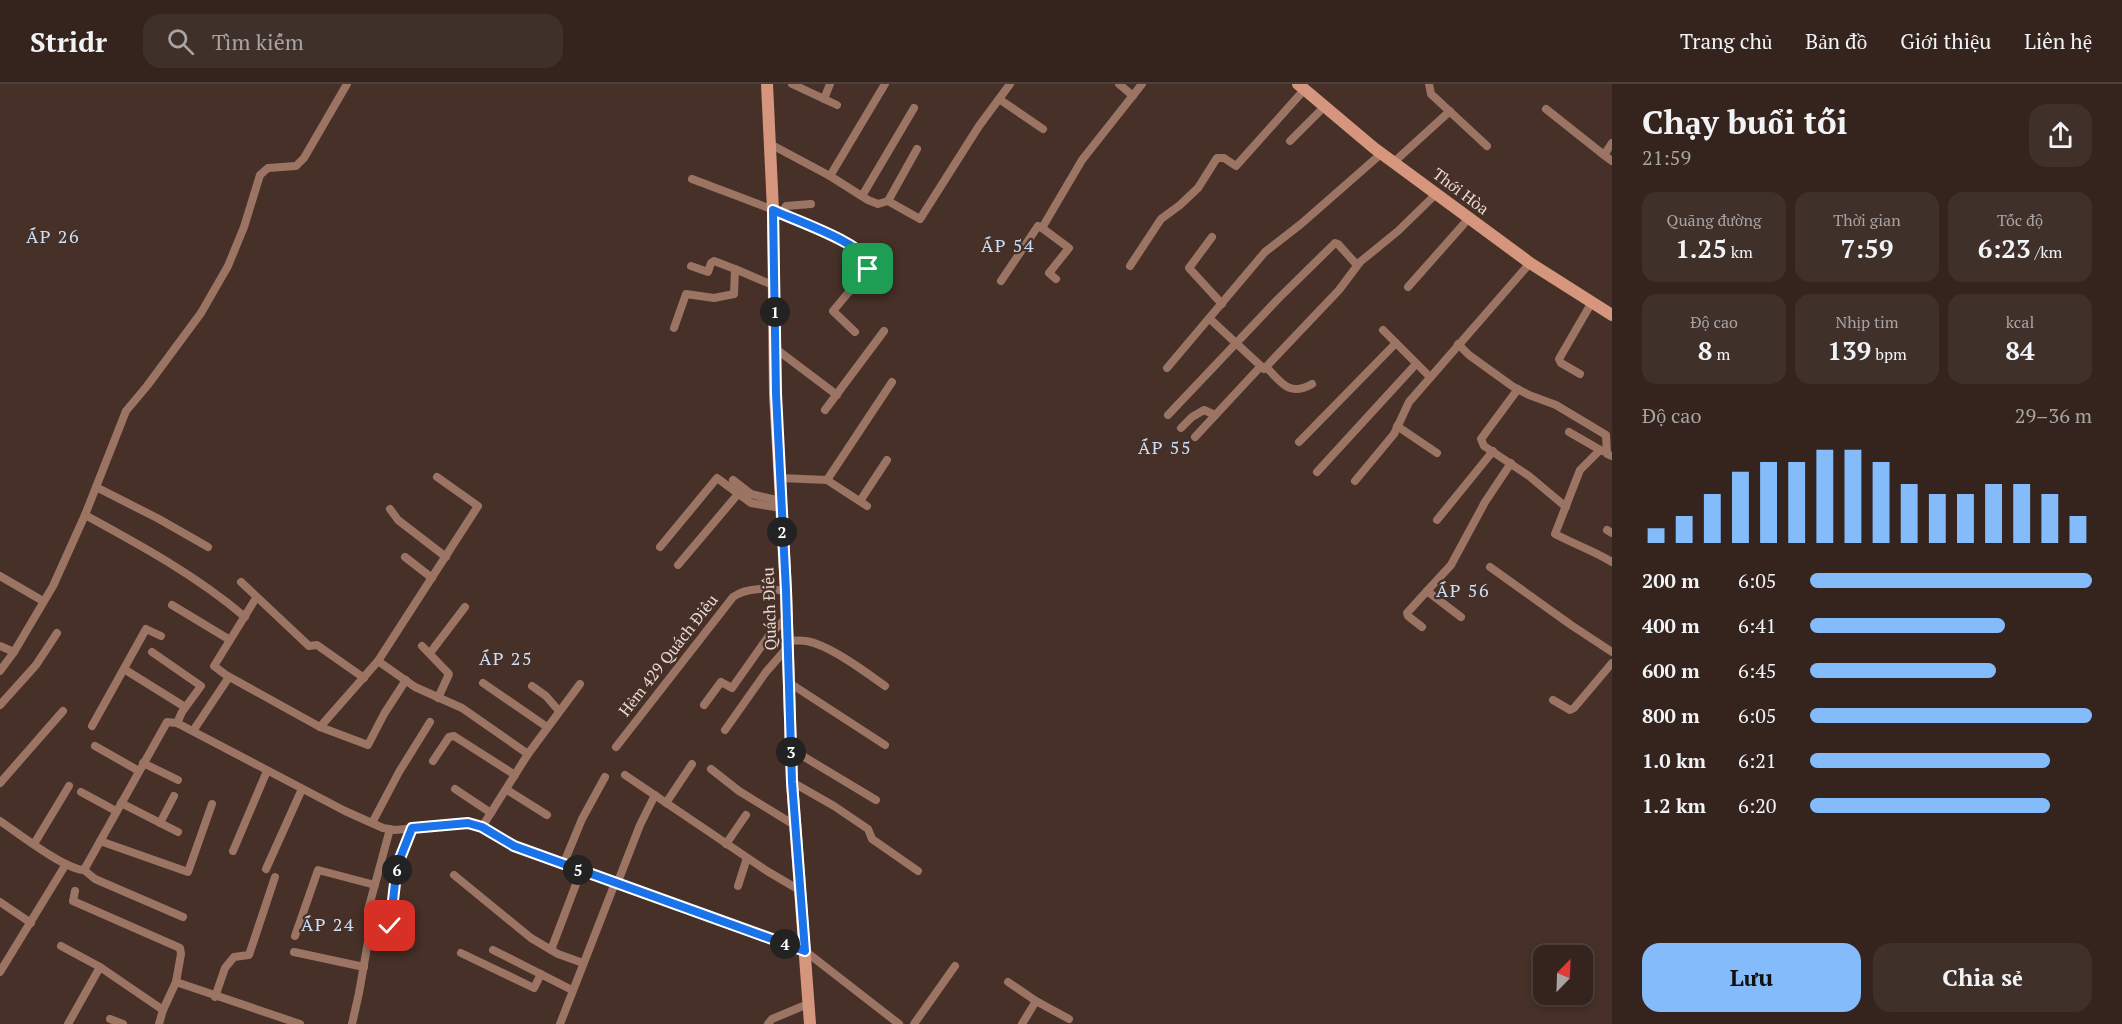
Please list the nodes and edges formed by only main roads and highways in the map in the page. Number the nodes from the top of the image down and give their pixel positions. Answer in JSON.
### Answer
{"nodes":[{"id":1,"x":767,"y":84,"type":"edge"},
{"id":2,"x":1301,"y":87,"type":"edge"},
{"id":3,"x":1612,"y":315,"type":"edge"},
{"id":4,"x":810,"y":1024,"type":"edge"}],
"edges":[{"from":1,"to":4,"type":"main road","name":"Quách Điêu"},
{"from":2,"to":3,"type":"main road","name":"Thới Hòa"}]}
